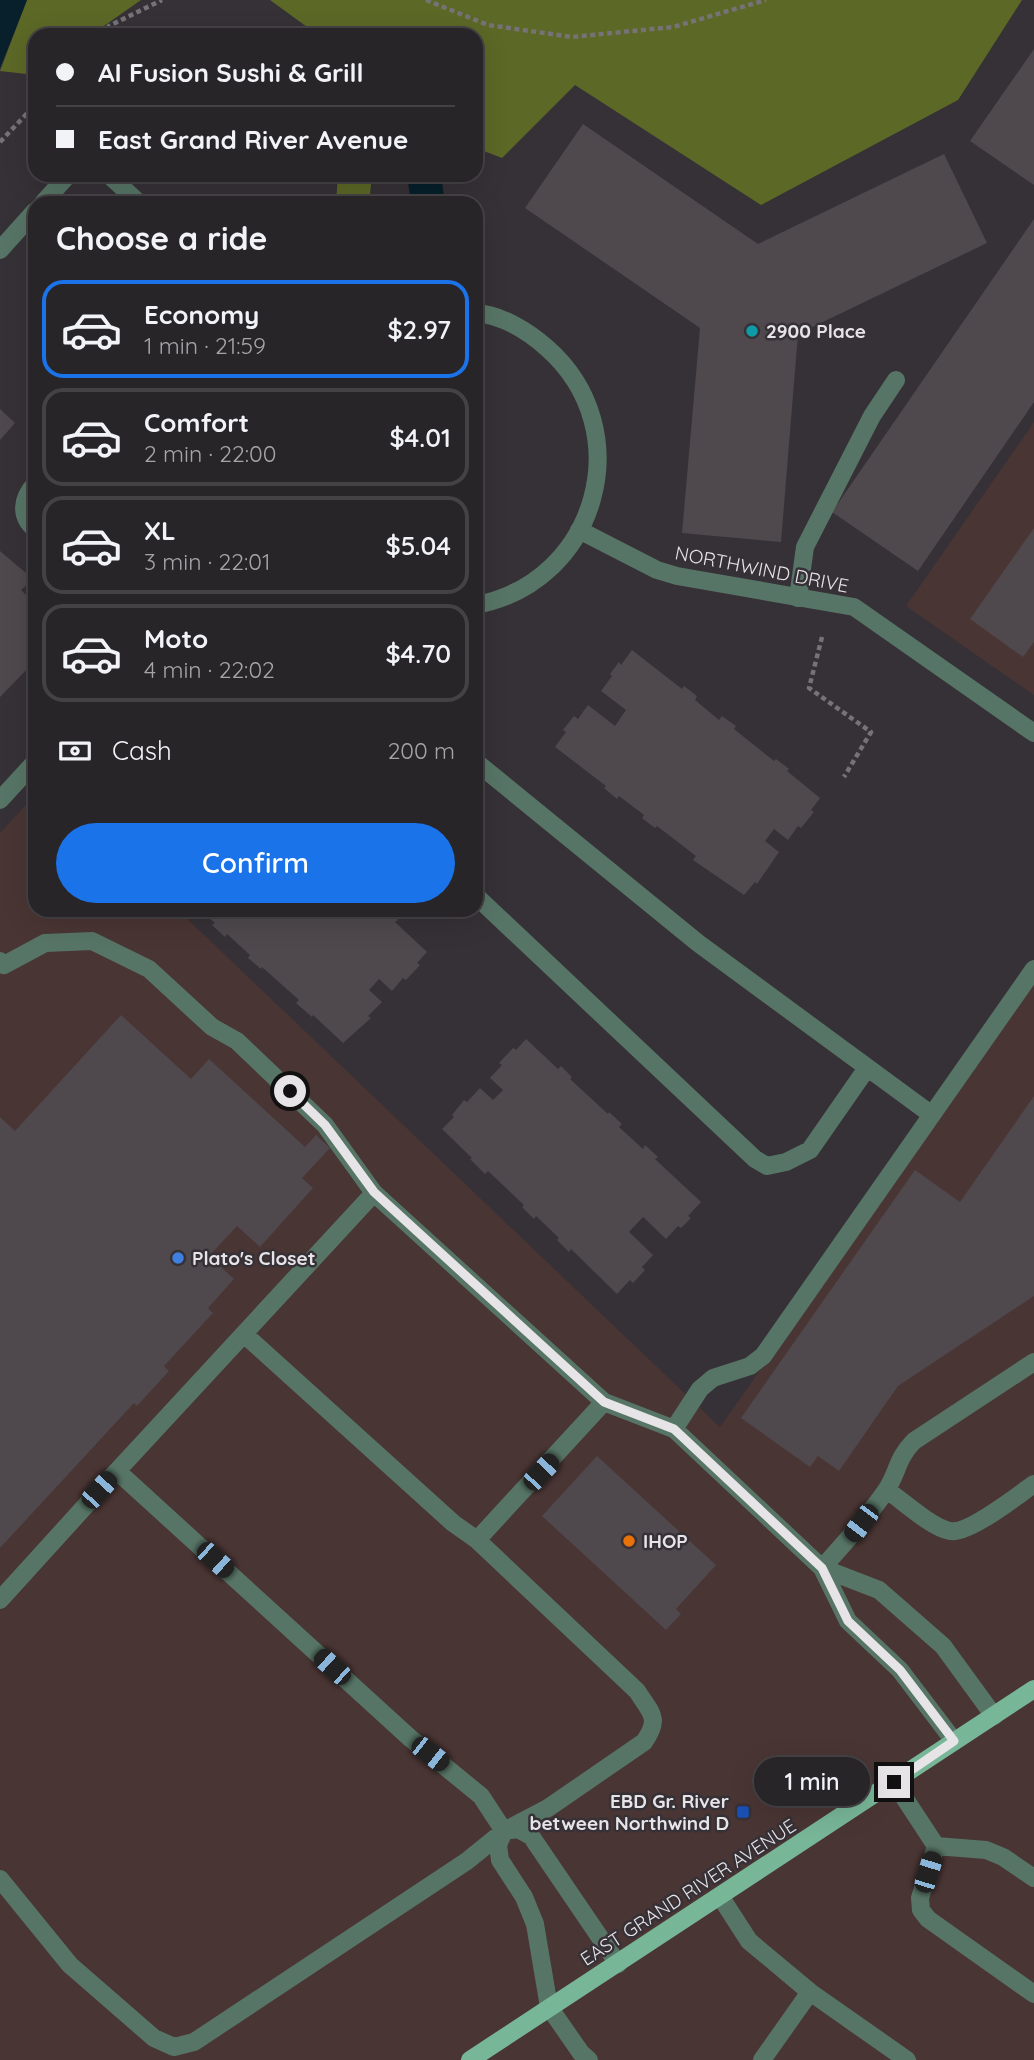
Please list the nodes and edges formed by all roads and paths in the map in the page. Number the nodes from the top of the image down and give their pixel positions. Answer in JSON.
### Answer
{"nodes":[{"id":1,"x":162,"y":0,"type":"edge"},
{"id":2,"x":426,"y":0,"type":"edge"},
{"id":3,"x":766,"y":0,"type":"edge"},
{"id":4,"x":107,"y":28,"type":"edge"},
{"id":5,"x":28,"y":112,"type":"edge"},
{"id":6,"x":0,"y":142,"type":"edge"},
{"id":7,"x":62,"y":182,"type":"edge"},
{"id":8,"x":116,"y":182,"type":"edge"},
{"id":9,"x":49,"y":196,"type":"edge"},
{"id":10,"x":132,"y":196,"type":"edge"},
{"id":11,"x":28,"y":219,"type":"edge"},
{"id":12,"x":0,"y":250,"type":"edge"},
{"id":13,"x":483,"y":314,"type":"edge"},
{"id":14,"x":896,"y":380,"type":"dead end"},
{"id":15,"x":28,"y":492,"type":"edge"},
{"id":16,"x":28,"y":520,"type":"edge"},
{"id":17,"x":579,"y":530,"type":"junction"},
{"id":18,"x":798,"y":598,"type":"junction"},
{"id":19,"x":483,"y":602,"type":"edge"},
{"id":20,"x":822,"y":637,"type":"dead end"},
{"id":21,"x":1034,"y":733,"type":"edge"},
{"id":22,"x":483,"y":768,"type":"edge"},
{"id":23,"x":28,"y":770,"type":"edge"},
{"id":24,"x":844,"y":777,"type":"dead end"},
{"id":25,"x":0,"y":800,"type":"edge"},
{"id":26,"x":483,"y":903,"type":"edge"},
{"id":27,"x":1,"y":966,"type":"edge"},
{"id":28,"x":1034,"y":969,"type":"edge"},
{"id":29,"x":867,"y":1068,"type":"junction"},
{"id":30,"x":932,"y":1115,"type":"junction"},
{"id":31,"x":374,"y":1192,"type":"junction"},
{"id":32,"x":244,"y":1334,"type":"junction"},
{"id":33,"x":1034,"y":1362,"type":"edge"},
{"id":34,"x":604,"y":1402,"type":"junction"},
{"id":35,"x":674,"y":1429,"type":"junction"},
{"id":36,"x":117,"y":1471,"type":"junction"},
{"id":37,"x":1034,"y":1485,"type":"edge"},
{"id":38,"x":887,"y":1490,"type":"junction"},
{"id":39,"x":477,"y":1540,"type":"junction"},
{"id":40,"x":822,"y":1568,"type":"junction"},
{"id":41,"x":0,"y":1600,"type":"edge"},
{"id":42,"x":1034,"y":1689,"type":"edge"},
{"id":43,"x":994,"y":1716,"type":"junction"},
{"id":44,"x":954,"y":1741,"type":"junction"},
{"id":45,"x":894,"y":1782,"type":"junction"},
{"id":46,"x":504,"y":1831,"type":"junction"},
{"id":47,"x":936,"y":1846,"type":"junction"},
{"id":48,"x":1034,"y":1878,"type":"edge"},
{"id":49,"x":0,"y":1880,"type":"edge"},
{"id":50,"x":720,"y":1896,"type":"junction"},
{"id":51,"x":618,"y":1964,"type":"junction"},
{"id":52,"x":810,"y":1992,"type":"junction"},
{"id":53,"x":1034,"y":1994,"type":"edge"},
{"id":54,"x":549,"y":2007,"type":"junction"},
{"id":55,"x":470,"y":2060,"type":"edge"},
{"id":56,"x":589,"y":2060,"type":"edge"},
{"id":57,"x":761,"y":2060,"type":"edge"},
{"id":58,"x":906,"y":2060,"type":"edge"}],
"edges":[{"from":1,"to":4,"type":"path"},
{"from":2,"to":3,"type":"path"},
{"from":5,"to":6,"type":"path"},
{"from":7,"to":9,"type":"street"},
{"from":8,"to":10,"type":"street"},
{"from":11,"to":12,"type":"street"},
{"from":13,"to":17,"type":"street"},
{"from":14,"to":18,"type":"street"},
{"from":15,"to":16,"type":"street"},
{"from":17,"to":18,"type":"street","name":"NORTHWIND DRIVE"},
{"from":17,"to":19,"type":"street"},
{"from":18,"to":21,"type":"street","name":"NORTHWIND DRIVE"},
{"from":20,"to":24,"type":"path"},
{"from":22,"to":29,"type":"street"},
{"from":23,"to":25,"type":"street"},
{"from":26,"to":29,"type":"street"},
{"from":27,"to":31,"type":"street"},
{"from":28,"to":30,"type":"street"},
{"from":29,"to":30,"type":"street"},
{"from":30,"to":35,"type":"street"},
{"from":31,"to":32,"type":"street"},
{"from":31,"to":34,"type":"street"},
{"from":32,"to":36,"type":"street"},
{"from":32,"to":39,"type":"street"},
{"from":33,"to":38,"type":"street"},
{"from":34,"to":35,"type":"street"},
{"from":34,"to":39,"type":"street"},
{"from":35,"to":40,"type":"street"},
{"from":36,"to":41,"type":"street"},
{"from":36,"to":46,"type":"street"},
{"from":37,"to":38,"type":"street"},
{"from":38,"to":40,"type":"street"},
{"from":39,"to":46,"type":"street"},
{"from":40,"to":43,"type":"street"},
{"from":40,"to":44,"type":"street"},
{"from":42,"to":43,"type":"main road","name":"EAST GRAND RIVER AVENUE"},
{"from":43,"to":44,"type":"main road","name":"EAST GRAND RIVER AVENUE"},
{"from":44,"to":45,"type":"main road","name":"EAST GRAND RIVER AVENUE"},
{"from":45,"to":47,"type":"street"},
{"from":45,"to":50,"type":"main road","name":"EAST GRAND RIVER AVENUE"},
{"from":46,"to":49,"type":"street"},
{"from":46,"to":51,"type":"street"},
{"from":46,"to":54,"type":"street"},
{"from":47,"to":48,"type":"street"},
{"from":47,"to":53,"type":"street"},
{"from":50,"to":51,"type":"main road","name":"EAST GRAND RIVER AVENUE"},
{"from":50,"to":52,"type":"street"},
{"from":51,"to":54,"type":"main road","name":"EAST GRAND RIVER AVENUE"},
{"from":52,"to":57,"type":"street"},
{"from":52,"to":58,"type":"street"},
{"from":54,"to":55,"type":"main road","name":"EAST GRAND RIVER AVENUE"},
{"from":54,"to":56,"type":"street"}]}
